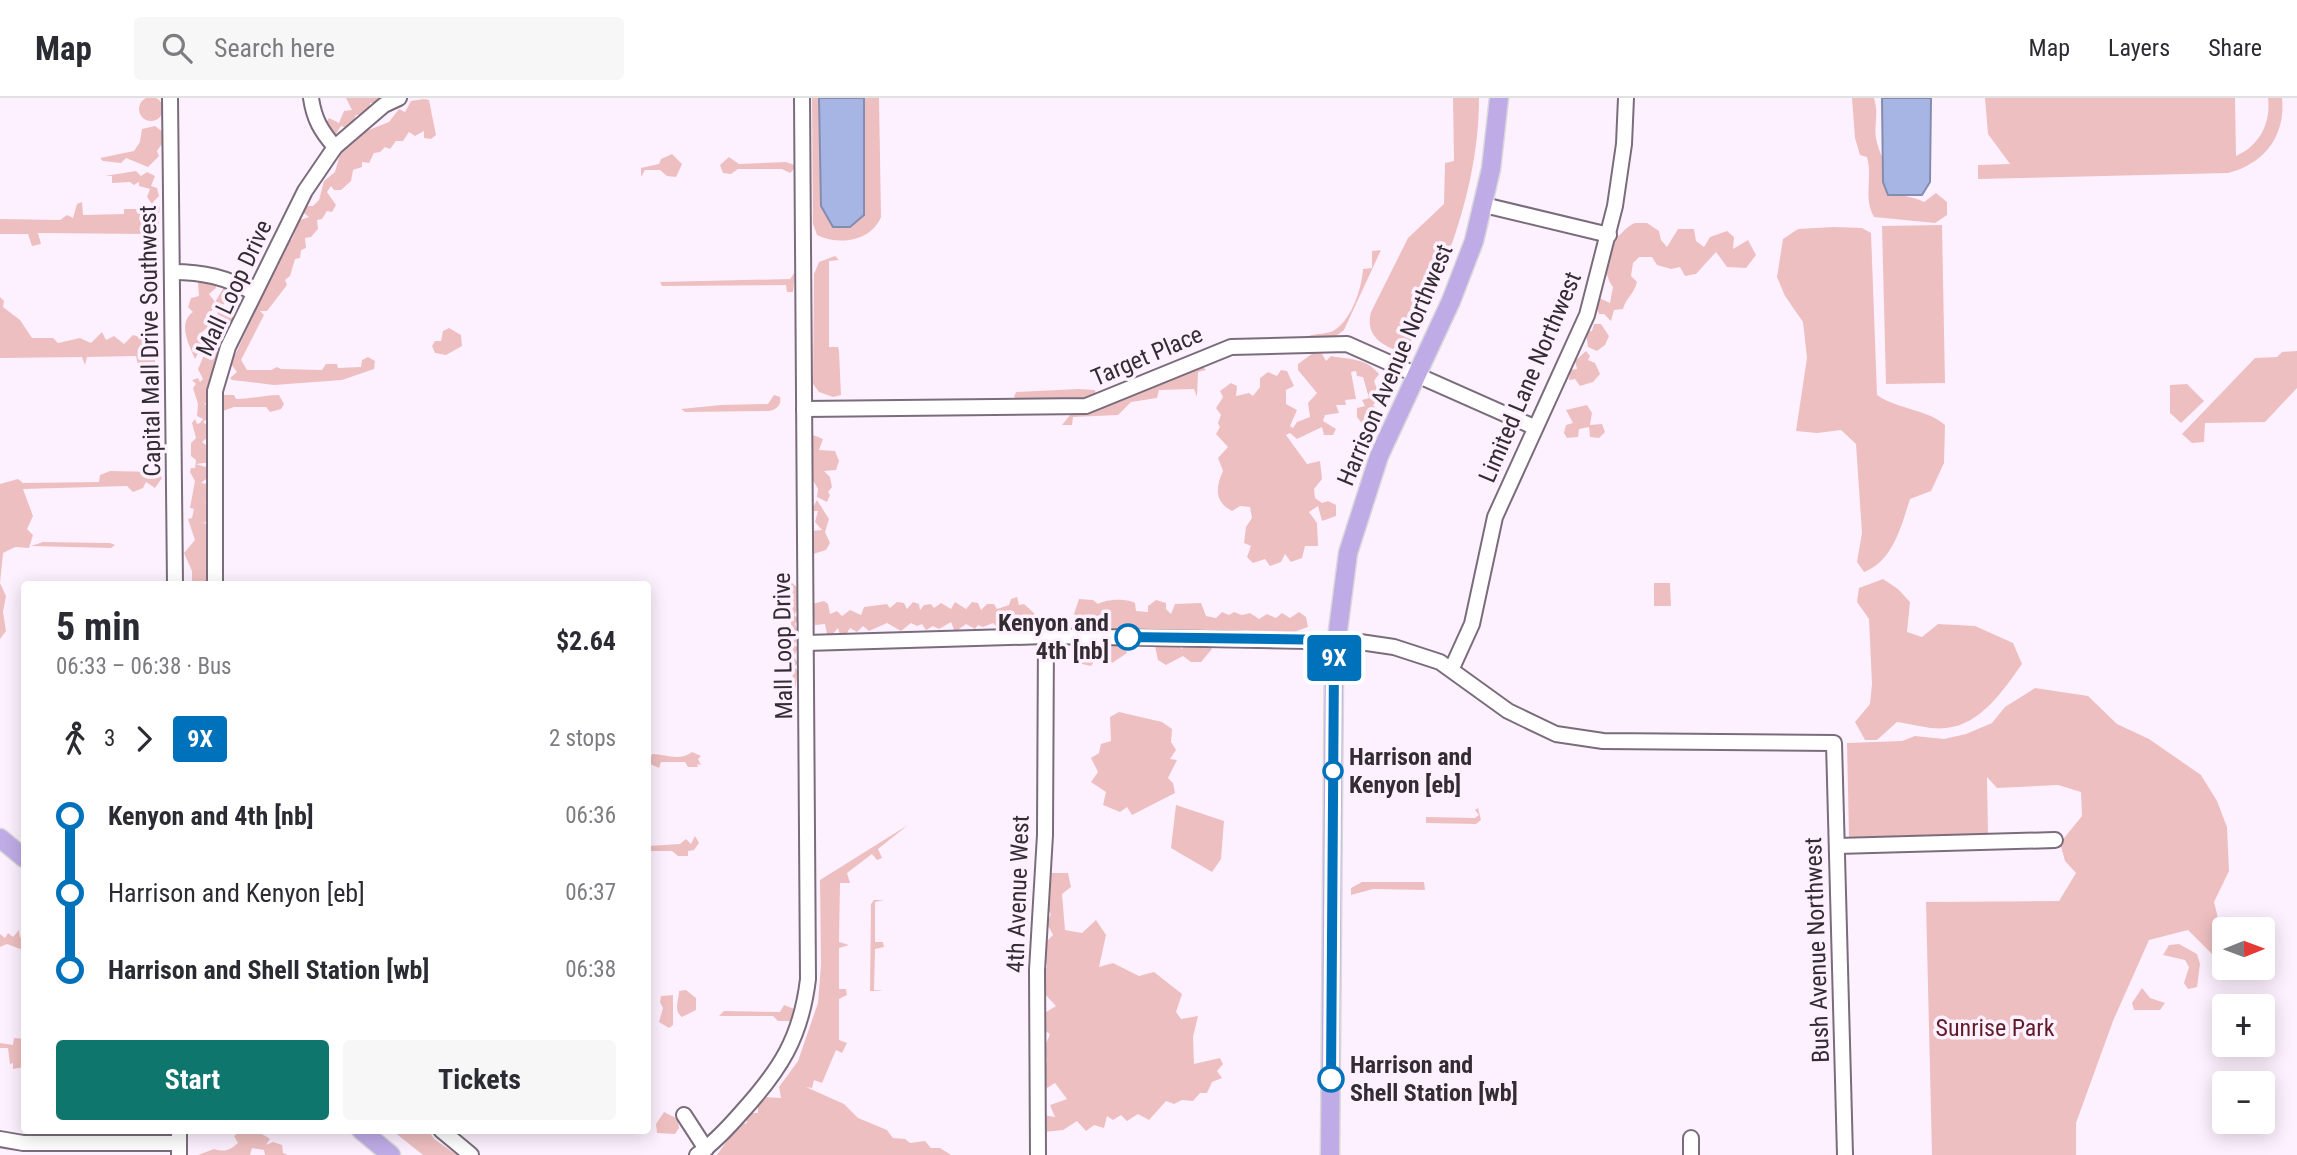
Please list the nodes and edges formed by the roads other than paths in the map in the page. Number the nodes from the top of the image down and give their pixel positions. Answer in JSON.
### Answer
{"nodes":[{"id":1,"x":170,"y":98,"type":"edge"},
{"id":2,"x":311,"y":98,"type":"edge"},
{"id":3,"x":399,"y":98,"type":"edge"},
{"id":4,"x":802,"y":98,"type":"edge"},
{"id":5,"x":1499,"y":98,"type":"edge"},
{"id":6,"x":1626,"y":98,"type":"edge"},
{"id":7,"x":335,"y":147,"type":"junction"},
{"id":8,"x":1484,"y":205,"type":"junction"},
{"id":9,"x":1609,"y":235,"type":"junction"},
{"id":10,"x":172,"y":272,"type":"junction"},
{"id":11,"x":254,"y":293,"type":"junction"},
{"id":12,"x":1417,"y":374,"type":"junction"},
{"id":13,"x":804,"y":409,"type":"junction"},
{"id":14,"x":1534,"y":427,"type":"junction"},
{"id":15,"x":175,"y":581,"type":"edge"},
{"id":16,"x":215,"y":581,"type":"edge"},
{"id":17,"x":1046,"y":636,"type":"junction"},
{"id":18,"x":1336,"y":640,"type":"junction"},
{"id":19,"x":806,"y":643,"type":"junction"},
{"id":20,"x":1452,"y":668,"type":"junction"},
{"id":21,"x":0,"y":838,"type":"edge"},
{"id":22,"x":2055,"y":840,"type":"dead end"},
{"id":23,"x":1837,"y":846,"type":"junction"},
{"id":24,"x":21,"y":856,"type":"edge"},
{"id":25,"x":684,"y":1115,"type":"dead end"},
{"id":26,"x":367,"y":1134,"type":"edge"},
{"id":27,"x":445,"y":1134,"type":"edge"},
{"id":28,"x":1690,"y":1138,"type":"dead end"},
{"id":29,"x":0,"y":1139,"type":"edge"},
{"id":30,"x":179,"y":1143,"type":"edge"},
{"id":31,"x":701,"y":1152,"type":"edge"},
{"id":32,"x":391,"y":1155,"type":"edge"},
{"id":33,"x":471,"y":1155,"type":"edge"},
{"id":34,"x":1038,"y":1155,"type":"edge"},
{"id":35,"x":1330,"y":1155,"type":"edge"},
{"id":36,"x":1691,"y":1155,"type":"edge"},
{"id":37,"x":1845,"y":1155,"type":"edge"}],
"edges":[{"from":1,"to":10,"type":"street","name":"Capital Mall Drive Southwest"},
{"from":2,"to":7,"type":"street"},
{"from":3,"to":7,"type":"street","name":"Mall Loop Drive"},
{"from":4,"to":13,"type":"street","name":"Mall Loop Drive"},
{"from":5,"to":8,"type":"main road","name":"Harrison Avenue Northwest"},
{"from":6,"to":9,"type":"street","name":"Limited Lane Northwest"},
{"from":7,"to":11,"type":"street","name":"Mall Loop Drive"},
{"from":8,"to":9,"type":"street"},
{"from":8,"to":12,"type":"main road","name":"Harrison Avenue Northwest"},
{"from":9,"to":14,"type":"street","name":"Limited Lane Northwest"},
{"from":10,"to":11,"type":"street"},
{"from":10,"to":15,"type":"street","name":"Capital Mall Drive Southwest"},
{"from":11,"to":16,"type":"street","name":"Mall Loop Drive"},
{"from":12,"to":13,"type":"street","name":"Target Place"},
{"from":12,"to":14,"type":"street","name":"Target Place"},
{"from":12,"to":18,"type":"main road","name":"Harrison Avenue Northwest"},
{"from":13,"to":19,"type":"street","name":"Mall Loop Drive"},
{"from":14,"to":20,"type":"street","name":"Limited Lane Northwest"},
{"from":17,"to":18,"type":"street"},
{"from":17,"to":19,"type":"street"},
{"from":17,"to":34,"type":"street","name":"4th Avenue West"},
{"from":18,"to":20,"type":"street"},
{"from":18,"to":35,"type":"main road","name":"Harrison Avenue Northwest"},
{"from":19,"to":31,"type":"street","name":"Mall Loop Drive"},
{"from":20,"to":23,"type":"street","name":"Bush Avenue Northwest"},
{"from":21,"to":24,"type":"main road"},
{"from":22,"to":23,"type":"street"},
{"from":23,"to":37,"type":"street","name":"Bush Avenue Northwest"},
{"from":25,"to":31,"type":"street"},
{"from":26,"to":32,"type":"main road"},
{"from":27,"to":33,"type":"street"},
{"from":28,"to":36,"type":"street"},
{"from":29,"to":30,"type":"street"}]}
